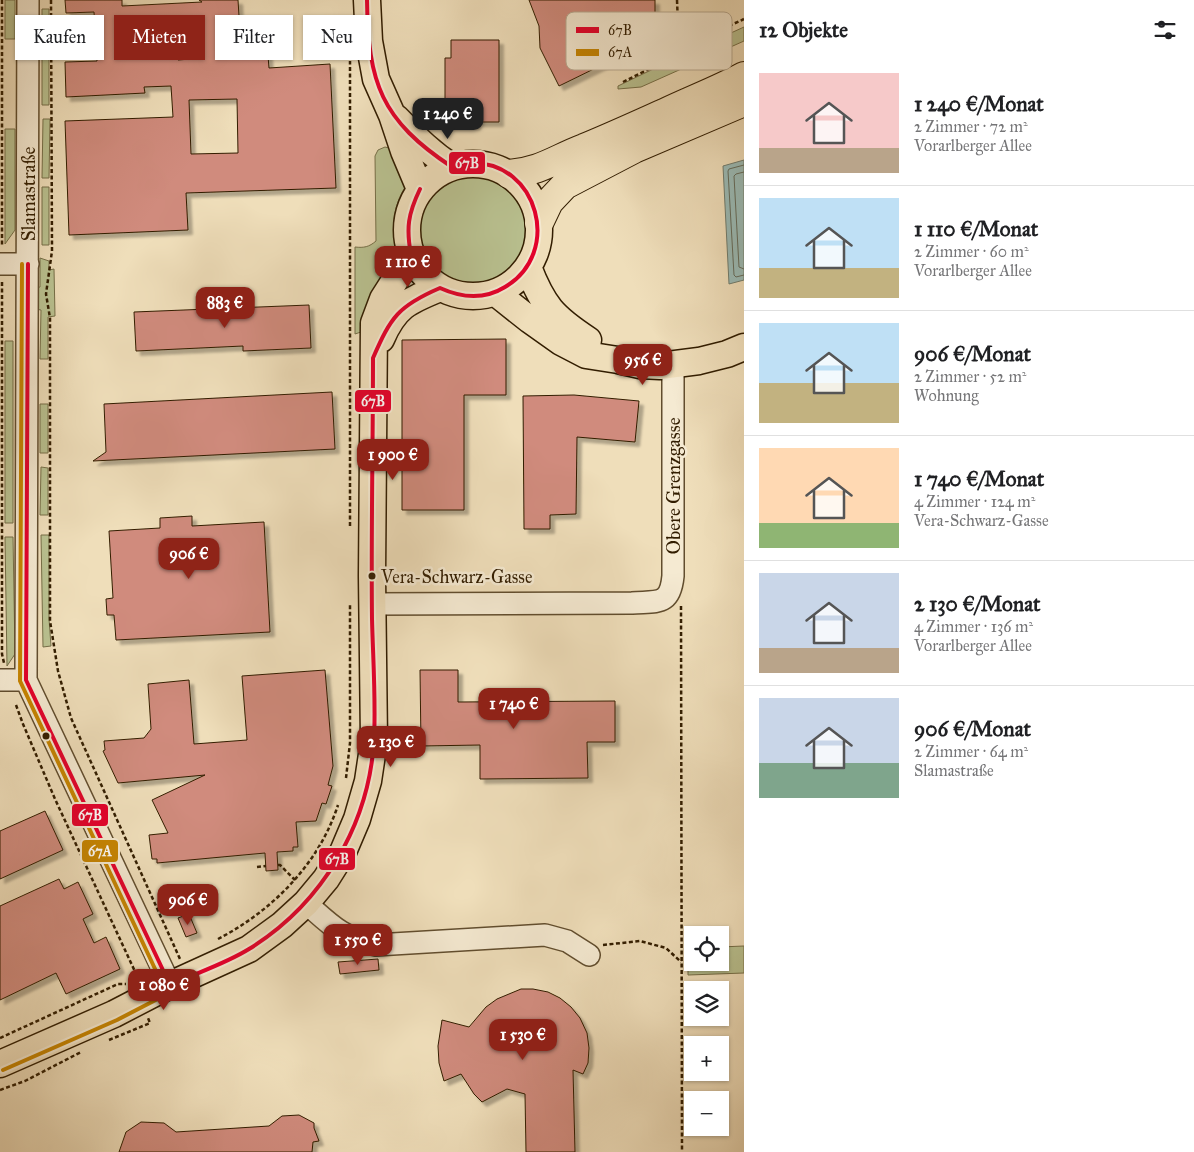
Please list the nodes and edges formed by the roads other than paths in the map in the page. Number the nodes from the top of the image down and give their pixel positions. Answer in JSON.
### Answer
{"nodes":[{"id":1,"x":28,"y":0,"type":"edge"},
{"id":2,"x":368,"y":0,"type":"edge"},
{"id":3,"x":738,"y":86,"type":"edge"},
{"id":4,"x":392,"y":114,"type":"junction"},
{"id":5,"x":452,"y":167,"type":"junction"},
{"id":6,"x":509,"y":174,"type":"junction"},
{"id":7,"x":420,"y":189,"type":"junction"},
{"id":8,"x":539,"y":222,"type":"junction"},
{"id":9,"x":411,"y":255,"type":"junction"},
{"id":10,"x":0,"y":264,"type":"edge"},
{"id":11,"x":28,"y":264,"type":"junction"},
{"id":12,"x":528,"y":267,"type":"junction"},
{"id":13,"x":440,"y":288,"type":"junction"},
{"id":14,"x":496,"y":292,"type":"junction"},
{"id":15,"x":744,"y":347,"type":"edge"},
{"id":16,"x":373,"y":358,"type":"junction"},
{"id":17,"x":618,"y":360,"type":"junction"},
{"id":18,"x":673,"y":365,"type":"junction"},
{"id":19,"x":361,"y":600,"type":"junction"},
{"id":20,"x":0,"y":680,"type":"edge"},
{"id":21,"x":26,"y":680,"type":"junction"},
{"id":22,"x":301,"y":891,"type":"junction"},
{"id":23,"x":583,"y":951,"type":"road end"},
{"id":24,"x":171,"y":971,"type":"junction"},
{"id":25,"x":0,"y":1064,"type":"edge"}],
"edges":[{"from":1,"to":11,"type":"street","name":"Slamastraße"},
{"from":2,"to":4,"type":"main road"},
{"from":3,"to":6,"type":"highway"},
{"from":3,"to":8,"type":"highway"},
{"from":4,"to":5,"type":"main road"},
{"from":4,"to":7,"type":"main road"},
{"from":5,"to":6,"type":"main road"},
{"from":5,"to":7,"type":"main road"},
{"from":6,"to":8,"type":"main road"},
{"from":7,"to":9,"type":"main road"},
{"from":8,"to":12,"type":"main road"},
{"from":9,"to":13,"type":"main road"},
{"from":9,"to":16,"type":"main road"},
{"from":10,"to":11,"type":"street"},
{"from":11,"to":21,"type":"street","name":"Slamastraße"},
{"from":12,"to":14,"type":"main road"},
{"from":12,"to":17,"type":"main road"},
{"from":13,"to":14,"type":"main road"},
{"from":13,"to":16,"type":"main road"},
{"from":14,"to":17,"type":"main road"},
{"from":15,"to":18,"type":"main road"},
{"from":16,"to":19,"type":"main road"},
{"from":17,"to":18,"type":"main road"},
{"from":18,"to":19,"type":"street","name":"Obere Grenzgasse"},
{"from":19,"to":22,"type":"main road"},
{"from":20,"to":21,"type":"street"},
{"from":21,"to":24,"type":"street","name":"Slamastraße"},
{"from":22,"to":23,"type":"street"},
{"from":22,"to":24,"type":"main road"},
{"from":24,"to":25,"type":"main road"}]}
